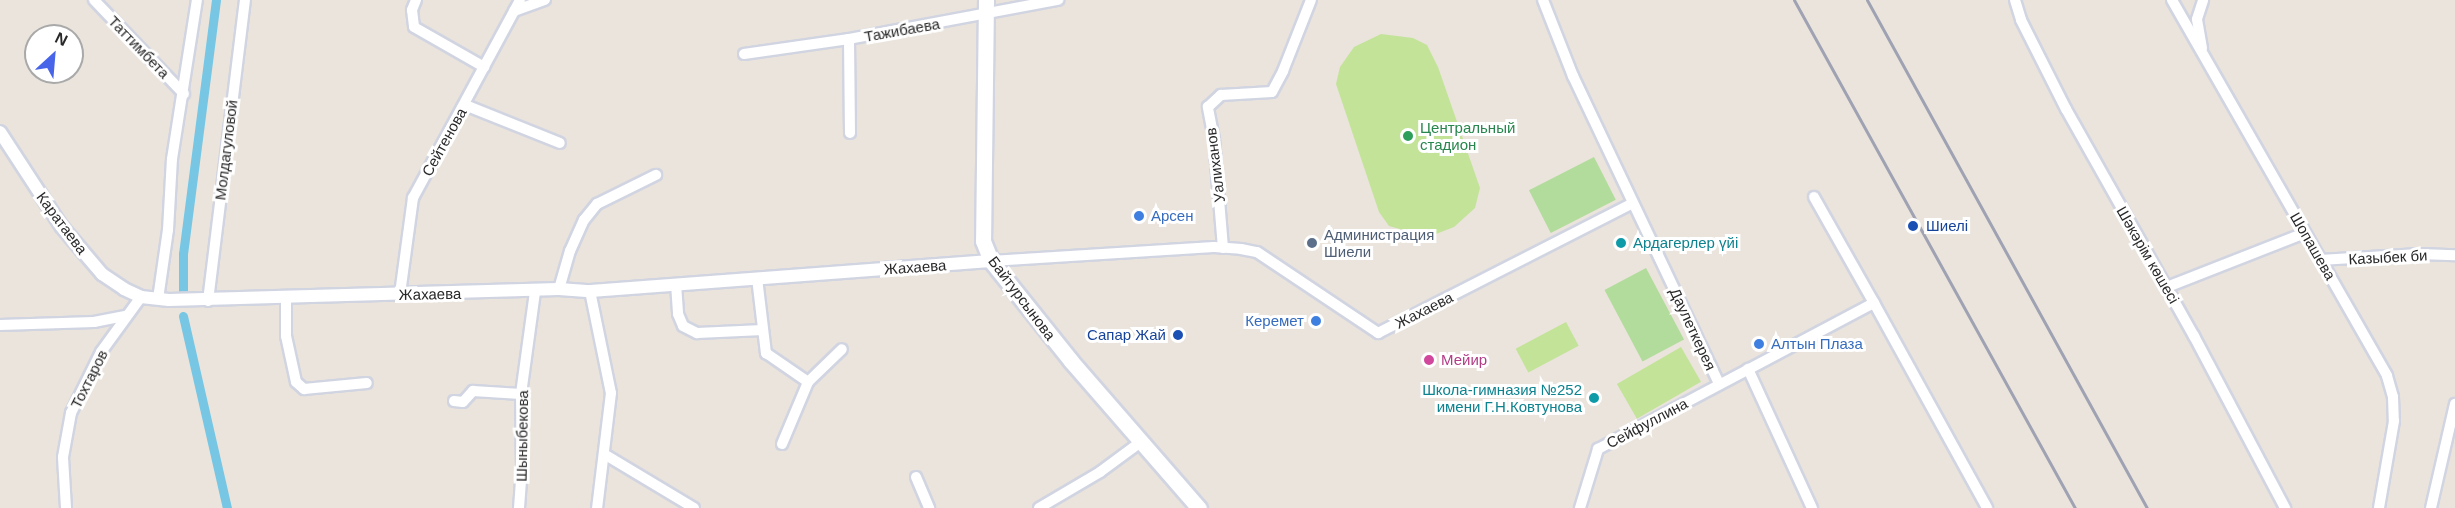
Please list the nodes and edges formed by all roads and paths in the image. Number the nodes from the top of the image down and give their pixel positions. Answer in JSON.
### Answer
{"nodes":[{"id":1,"x":94,"y":0,"type":"edge"},
{"id":2,"x":197,"y":0,"type":"edge"},
{"id":3,"x":245,"y":0,"type":"edge"},
{"id":4,"x":416,"y":0,"type":"edge"},
{"id":5,"x":520,"y":0,"type":"edge"},
{"id":6,"x":545,"y":0,"type":"edge"},
{"id":7,"x":1058,"y":0,"type":"edge"},
{"id":8,"x":1311,"y":0,"type":"edge"},
{"id":9,"x":1543,"y":0,"type":"edge"},
{"id":10,"x":2015,"y":0,"type":"edge"},
{"id":11,"x":2172,"y":0,"type":"edge"},
{"id":12,"x":2203,"y":0,"type":"edge"},
{"id":13,"x":986,"y":7,"type":"edge"},
{"id":14,"x":514,"y":11,"type":"junction"},
{"id":15,"x":849,"y":39,"type":"junction"},
{"id":16,"x":744,"y":54,"type":"dead end"},
{"id":17,"x":2203,"y":57,"type":"junction"},
{"id":18,"x":484,"y":67,"type":"junction"},
{"id":19,"x":184,"y":94,"type":"junction"},
{"id":20,"x":465,"y":105,"type":"junction"},
{"id":21,"x":0,"y":132,"type":"edge"},
{"id":22,"x":850,"y":133,"type":"dead end"},
{"id":23,"x":560,"y":143,"type":"dead end"},
{"id":24,"x":656,"y":175,"type":"dead end"},
{"id":25,"x":1814,"y":196,"type":"dead end"},
{"id":26,"x":1633,"y":203,"type":"junction"},
{"id":27,"x":2305,"y":233,"type":"junction"},
{"id":28,"x":1223,"y":248,"type":"junction"},
{"id":29,"x":2455,"y":255,"type":"edge"},
{"id":30,"x":2320,"y":260,"type":"junction"},
{"id":31,"x":991,"y":261,"type":"junction"},
{"id":32,"x":757,"y":278,"type":"junction"},
{"id":33,"x":676,"y":284,"type":"junction"},
{"id":34,"x":2167,"y":287,"type":"junction"},
{"id":35,"x":559,"y":289,"type":"junction"},
{"id":36,"x":590,"y":291,"type":"junction"},
{"id":37,"x":535,"y":292,"type":"junction"},
{"id":38,"x":400,"y":294,"type":"junction"},
{"id":39,"x":141,"y":297,"type":"junction"},
{"id":40,"x":286,"y":298,"type":"junction"},
{"id":41,"x":163,"y":300,"type":"junction"},
{"id":42,"x":206,"y":301,"type":"junction"},
{"id":43,"x":1874,"y":303,"type":"junction"},
{"id":44,"x":126,"y":316,"type":"junction"},
{"id":45,"x":0,"y":325,"type":"edge"},
{"id":46,"x":763,"y":330,"type":"junction"},
{"id":47,"x":842,"y":349,"type":"dead end"},
{"id":48,"x":1748,"y":369,"type":"junction"},
{"id":49,"x":808,"y":382,"type":"junction"},
{"id":50,"x":367,"y":383,"type":"dead end"},
{"id":51,"x":1719,"y":384,"type":"junction"},
{"id":52,"x":521,"y":394,"type":"junction"},
{"id":53,"x":454,"y":401,"type":"dead end"},
{"id":54,"x":2455,"y":404,"type":"edge"},
{"id":55,"x":1142,"y":441,"type":"junction"},
{"id":56,"x":782,"y":444,"type":"dead end"},
{"id":57,"x":604,"y":454,"type":"junction"},
{"id":58,"x":916,"y":477,"type":"dead end"},
{"id":59,"x":66,"y":508,"type":"edge"},
{"id":60,"x":519,"y":508,"type":"edge"},
{"id":61,"x":597,"y":508,"type":"edge"},
{"id":62,"x":694,"y":508,"type":"edge"},
{"id":63,"x":929,"y":508,"type":"edge"},
{"id":64,"x":1039,"y":508,"type":"edge"},
{"id":65,"x":1199,"y":508,"type":"edge"},
{"id":66,"x":1580,"y":508,"type":"edge"},
{"id":67,"x":1812,"y":508,"type":"edge"},
{"id":68,"x":1987,"y":508,"type":"edge"},
{"id":69,"x":2285,"y":508,"type":"edge"},
{"id":70,"x":2379,"y":508,"type":"edge"},
{"id":71,"x":2431,"y":508,"type":"edge"}],
"edges":[{"from":1,"to":19,"type":"street","name":"Таттимбета"},
{"from":2,"to":19,"type":"street"},
{"from":3,"to":42,"type":"street","name":"Молдагуловой"},
{"from":4,"to":18,"type":"street"},
{"from":5,"to":14,"type":"street","name":"Сейтенова"},
{"from":6,"to":14,"type":"street"},
{"from":7,"to":13,"type":"street","name":"Тажибаева"},
{"from":8,"to":28,"type":"street","name":"Уалиханов"},
{"from":9,"to":26,"type":"street","name":"Даулеткерея"},
{"from":10,"to":34,"type":"street","name":"Шәкәрім көшесі"},
{"from":11,"to":17,"type":"street","name":"Шопашева"},
{"from":12,"to":17,"type":"street"},
{"from":13,"to":15,"type":"street","name":"Тажибаева"},
{"from":13,"to":31,"type":"main road","name":"Байтурсынова"},
{"from":14,"to":18,"type":"street","name":"Сейтенова"},
{"from":15,"to":16,"type":"street","name":"Тажибаева"},
{"from":15,"to":22,"type":"street"},
{"from":17,"to":27,"type":"street","name":"Шопашева"},
{"from":18,"to":20,"type":"street","name":"Сейтенова"},
{"from":19,"to":41,"type":"street"},
{"from":20,"to":23,"type":"street"},
{"from":20,"to":38,"type":"street","name":"Сейтенова"},
{"from":21,"to":39,"type":"street","name":"Каратаева"},
{"from":24,"to":35,"type":"street"},
{"from":25,"to":43,"type":"street"},
{"from":26,"to":28,"type":"street","name":"Жахаева"},
{"from":26,"to":51,"type":"street","name":"Даулеткерея"},
{"from":27,"to":30,"type":"street","name":"Шопашева"},
{"from":27,"to":34,"type":"street"},
{"from":28,"to":31,"type":"street","name":"Жахаева"},
{"from":29,"to":30,"type":"street","name":"Казыбек би"},
{"from":30,"to":70,"type":"street","name":"Шопашева"},
{"from":31,"to":32,"type":"street","name":"Жахаева"},
{"from":31,"to":55,"type":"main road","name":"Байтурсынова"},
{"from":32,"to":33,"type":"street","name":"Жахаева"},
{"from":32,"to":46,"type":"street"},
{"from":33,"to":36,"type":"street","name":"Жахаева"},
{"from":33,"to":46,"type":"street"},
{"from":34,"to":69,"type":"street","name":"Шәкәрім көшесі"},
{"from":35,"to":36,"type":"street","name":"Жахаева"},
{"from":35,"to":37,"type":"street","name":"Жахаева"},
{"from":36,"to":57,"type":"street"},
{"from":37,"to":38,"type":"street","name":"Жахаева"},
{"from":37,"to":52,"type":"street","name":"Шыныбекова"},
{"from":38,"to":40,"type":"street","name":"Жахаева"},
{"from":39,"to":41,"type":"street","name":"Жахаева"},
{"from":39,"to":44,"type":"street","name":"Тохтаров"},
{"from":40,"to":42,"type":"street","name":"Жахаева"},
{"from":40,"to":50,"type":"street"},
{"from":41,"to":42,"type":"street","name":"Жахаева"},
{"from":43,"to":48,"type":"street","name":"Даулеткерея"},
{"from":43,"to":68,"type":"street"},
{"from":44,"to":45,"type":"street"},
{"from":44,"to":59,"type":"street","name":"Тохтаров"},
{"from":46,"to":49,"type":"street"},
{"from":47,"to":49,"type":"street"},
{"from":48,"to":51,"type":"street","name":"Даулеткерея"},
{"from":48,"to":67,"type":"street"},
{"from":49,"to":56,"type":"street"},
{"from":51,"to":66,"type":"street","name":"Сейфуллина"},
{"from":52,"to":53,"type":"street"},
{"from":52,"to":60,"type":"street","name":"Шыныбекова"},
{"from":54,"to":71,"type":"street"},
{"from":55,"to":64,"type":"street"},
{"from":55,"to":65,"type":"main road","name":"Байтурсынова"},
{"from":57,"to":61,"type":"street"},
{"from":57,"to":62,"type":"street"},
{"from":58,"to":63,"type":"street"}]}
